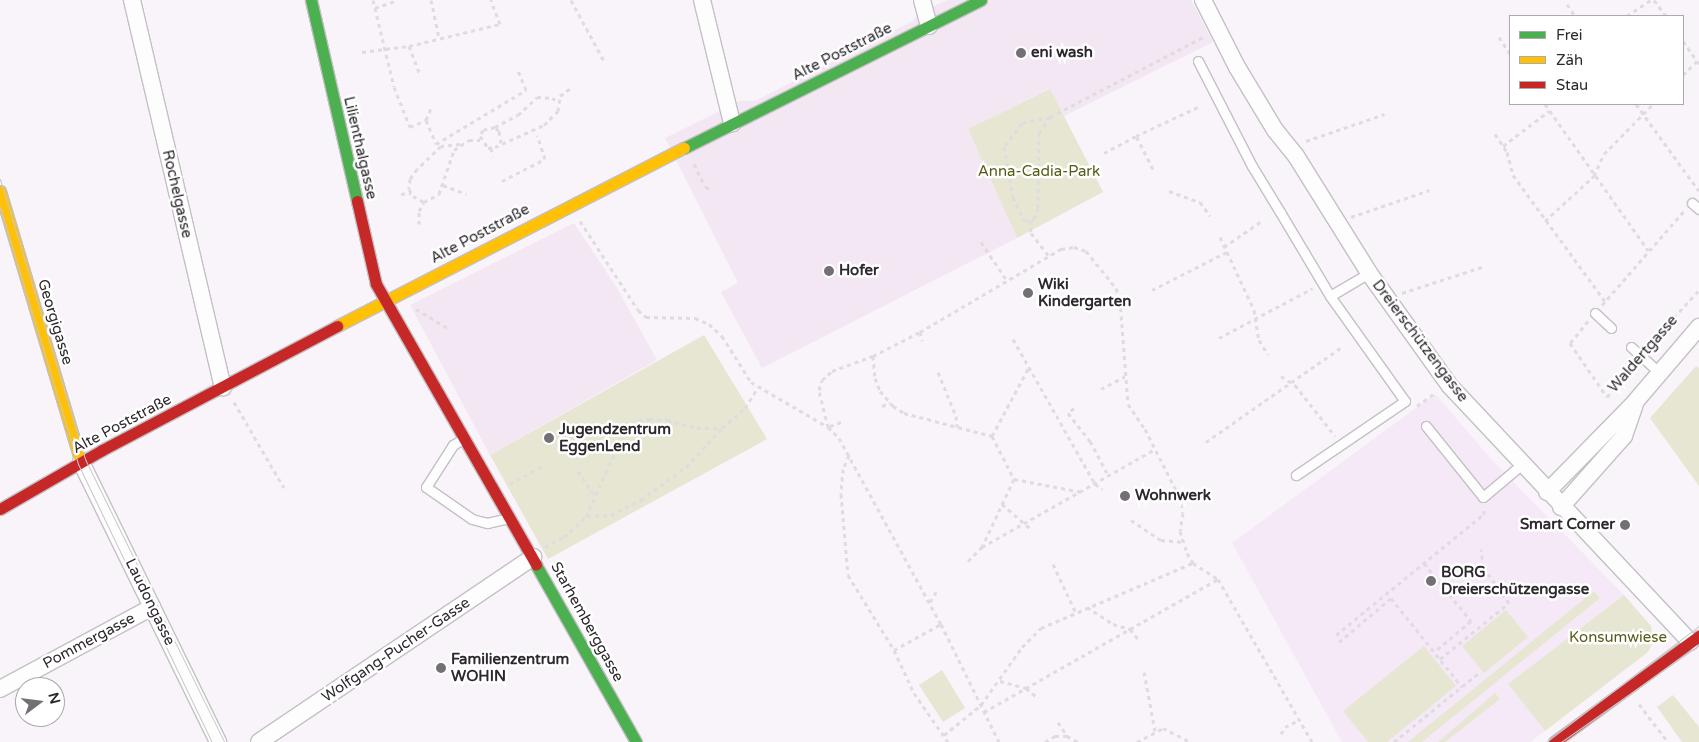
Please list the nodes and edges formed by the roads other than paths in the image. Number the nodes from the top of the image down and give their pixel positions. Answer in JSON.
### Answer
{"nodes":[{"id":1,"x":132,"y":0,"type":"edge"},
{"id":2,"x":311,"y":0,"type":"edge"},
{"id":3,"x":702,"y":0,"type":"edge"},
{"id":4,"x":922,"y":0,"type":"edge"},
{"id":5,"x":981,"y":0,"type":"edge"},
{"id":6,"x":1203,"y":0,"type":"edge"},
{"id":7,"x":928,"y":26,"type":"junction"},
{"id":8,"x":1198,"y":60,"type":"dead end"},
{"id":9,"x":732,"y":123,"type":"junction"},
{"id":10,"x":0,"y":193,"type":"edge"},
{"id":11,"x":1369,"y":273,"type":"junction"},
{"id":12,"x":1330,"y":296,"type":"junction"},
{"id":13,"x":386,"y":301,"type":"junction"},
{"id":14,"x":1596,"y":313,"type":"road end"},
{"id":15,"x":1699,"y":327,"type":"edge"},
{"id":16,"x":1611,"y":328,"type":"dead end"},
{"id":17,"x":1631,"y":347,"type":"dead end"},
{"id":18,"x":1660,"y":373,"type":"junction"},
{"id":19,"x":227,"y":392,"type":"junction"},
{"id":20,"x":1635,"y":402,"type":"junction"},
{"id":21,"x":1426,"y":426,"type":"dead end"},
{"id":22,"x":466,"y":438,"type":"junction"},
{"id":23,"x":81,"y":462,"type":"junction"},
{"id":24,"x":1521,"y":465,"type":"junction"},
{"id":25,"x":1296,"y":475,"type":"dead end"},
{"id":26,"x":1547,"y":492,"type":"junction"},
{"id":27,"x":1561,"y":507,"type":"junction"},
{"id":28,"x":0,"y":509,"type":"edge"},
{"id":29,"x":511,"y":518,"type":"junction"},
{"id":30,"x":538,"y":553,"type":"junction"},
{"id":31,"x":152,"y":607,"type":"junction"},
{"id":32,"x":1695,"y":639,"type":"edge"},
{"id":33,"x":0,"y":689,"type":"edge"},
{"id":34,"x":218,"y":742,"type":"edge"},
{"id":35,"x":258,"y":742,"type":"edge"},
{"id":36,"x":636,"y":742,"type":"edge"},
{"id":37,"x":1554,"y":742,"type":"edge"}],
"edges":[{"from":1,"to":19,"type":"street","name":"Rochelgasse"},
{"from":2,"to":13,"type":"main road","name":"Lilienthalgasse"},
{"from":3,"to":9,"type":"street"},
{"from":4,"to":7,"type":"street"},
{"from":5,"to":7,"type":"main road","name":"Alte Poststraße"},
{"from":6,"to":11,"type":"street","name":"Dreierschützengasse"},
{"from":7,"to":9,"type":"main road","name":"Alte Poststraße"},
{"from":8,"to":12,"type":"lane"},
{"from":9,"to":13,"type":"main road","name":"Alte Poststraße"},
{"from":10,"to":23,"type":"main road","name":"Georgigasse"},
{"from":11,"to":12,"type":"lane"},
{"from":11,"to":24,"type":"street","name":"Dreierschützengasse"},
{"from":12,"to":25,"type":"lane"},
{"from":13,"to":19,"type":"main road","name":"Alte Poststraße"},
{"from":13,"to":22,"type":"main road","name":"Starhemberggasse"},
{"from":14,"to":16,"type":"lane"},
{"from":15,"to":18,"type":"street","name":"Waldertgasse"},
{"from":17,"to":18,"type":"lane"},
{"from":18,"to":20,"type":"street","name":"Waldertgasse"},
{"from":19,"to":23,"type":"main road","name":"Alte Poststraße"},
{"from":20,"to":26,"type":"street","name":"Waldertgasse"},
{"from":20,"to":27,"type":"street","name":"Waldertgasse"},
{"from":21,"to":24,"type":"lane"},
{"from":22,"to":29,"type":"main road","name":"Starhemberggasse"},
{"from":22,"to":29,"type":"lane"},
{"from":23,"to":28,"type":"main road","name":"Alte Poststraße"},
{"from":23,"to":31,"type":"street","name":"Laudongasse"},
{"from":24,"to":26,"type":"street","name":"Dreierschützengasse"},
{"from":26,"to":27,"type":"street","name":"Dreierschützengasse"},
{"from":27,"to":32,"type":"street","name":"Dreierschützengasse"},
{"from":29,"to":30,"type":"main road","name":"Starhemberggasse"},
{"from":30,"to":35,"type":"street","name":"Wolfgang-Pucher-Gasse"},
{"from":30,"to":36,"type":"main road","name":"Starhemberggasse"},
{"from":31,"to":33,"type":"street","name":"Pommergasse"},
{"from":31,"to":34,"type":"street","name":"Laudongasse"},
{"from":32,"to":37,"type":"main road"}]}
